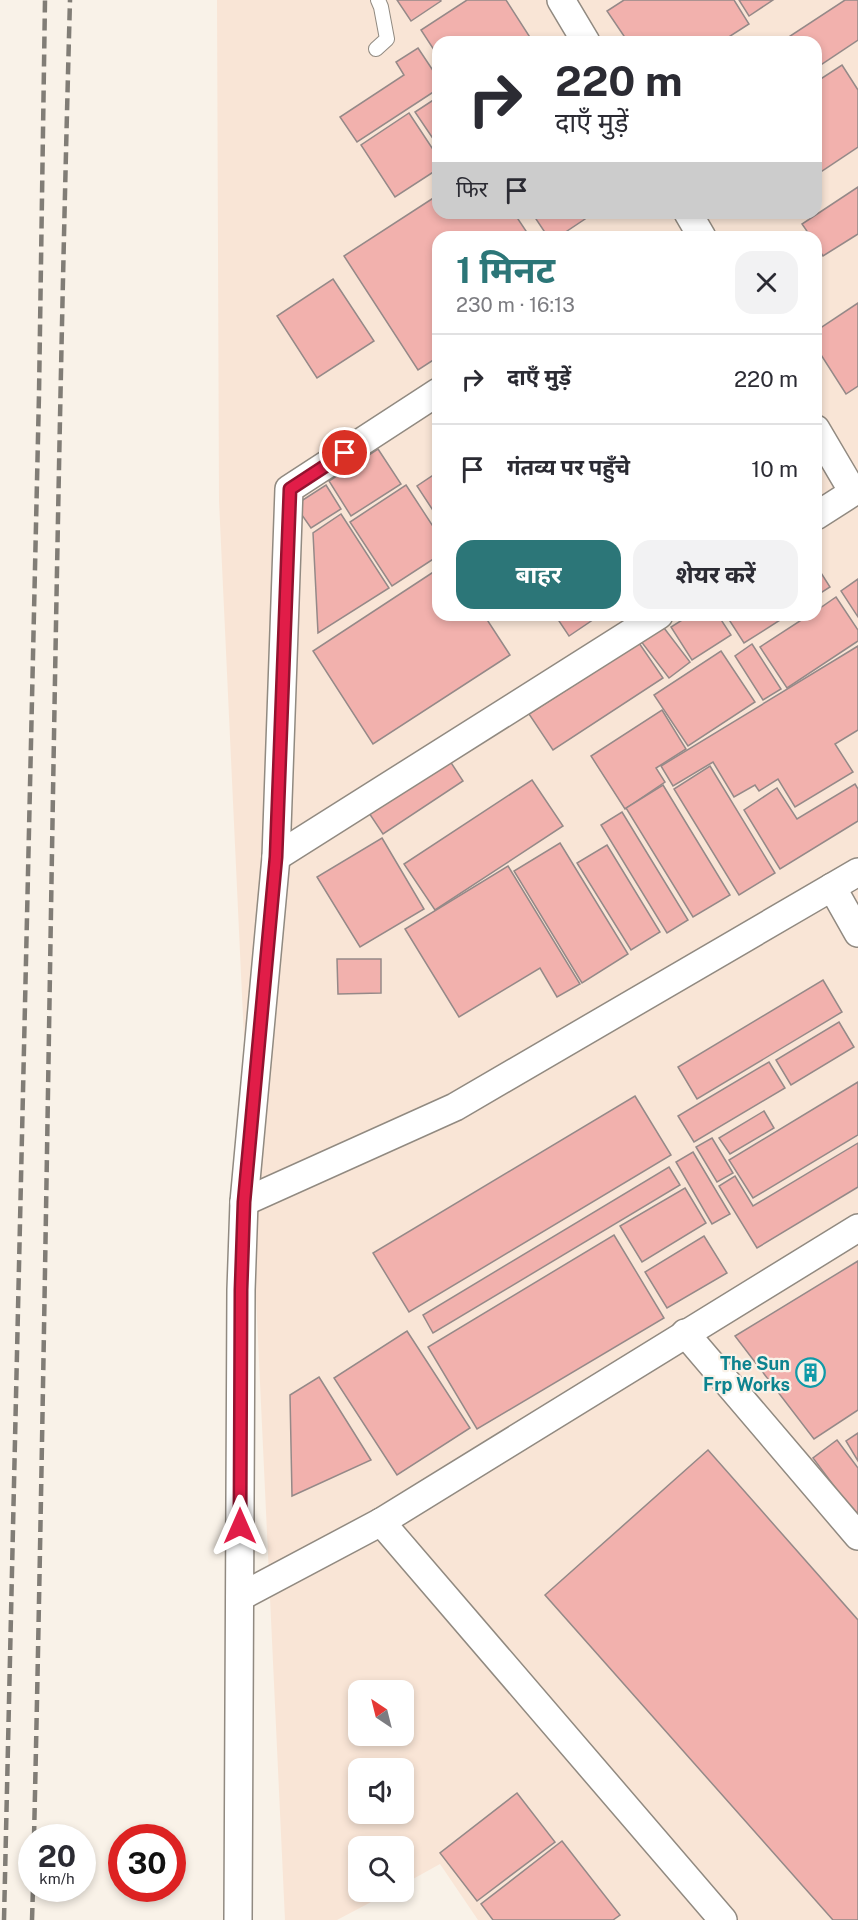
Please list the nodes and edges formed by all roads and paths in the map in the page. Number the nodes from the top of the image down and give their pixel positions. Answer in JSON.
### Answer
{"nodes":[{"id":1,"x":378,"y":0,"type":"edge"},
{"id":2,"x":561,"y":0,"type":"edge"},
{"id":3,"x":582,"y":36,"type":"edge"},
{"id":4,"x":376,"y":49,"type":"dead end"},
{"id":5,"x":432,"y":396,"type":"edge"},
{"id":6,"x":822,"y":438,"type":"edge"},
{"id":7,"x":856,"y":491,"type":"edge"},
{"id":8,"x":822,"y":512,"type":"edge"},
{"id":9,"x":650,"y":621,"type":"edge"},
{"id":10,"x":276,"y":857,"type":"junction"},
{"id":11,"x":858,"y":872,"type":"edge"},
{"id":12,"x":832,"y":887,"type":"junction"},
{"id":13,"x":858,"y":933,"type":"edge"},
{"id":14,"x":244,"y":1202,"type":"junction"},
{"id":15,"x":858,"y":1228,"type":"edge"},
{"id":16,"x":685,"y":1333,"type":"junction"},
{"id":17,"x":381,"y":1522,"type":"junction"},
{"id":18,"x":858,"y":1536,"type":"edge"},
{"id":19,"x":240,"y":1598,"type":"junction"},
{"id":20,"x":238,"y":1920,"type":"edge"},
{"id":21,"x":723,"y":1920,"type":"edge"}],
"edges":[{"from":1,"to":4,"type":"lane"},
{"from":2,"to":3,"type":"street"},
{"from":5,"to":10,"type":"street"},
{"from":6,"to":7,"type":"street"},
{"from":7,"to":8,"type":"street"},
{"from":9,"to":10,"type":"street"},
{"from":10,"to":14,"type":"street"},
{"from":11,"to":12,"type":"street"},
{"from":12,"to":13,"type":"street"},
{"from":12,"to":14,"type":"street"},
{"from":14,"to":19,"type":"street"},
{"from":15,"to":16,"type":"street"},
{"from":16,"to":17,"type":"street"},
{"from":16,"to":18,"type":"street"},
{"from":17,"to":19,"type":"street"},
{"from":17,"to":21,"type":"street"},
{"from":19,"to":20,"type":"street"}]}
